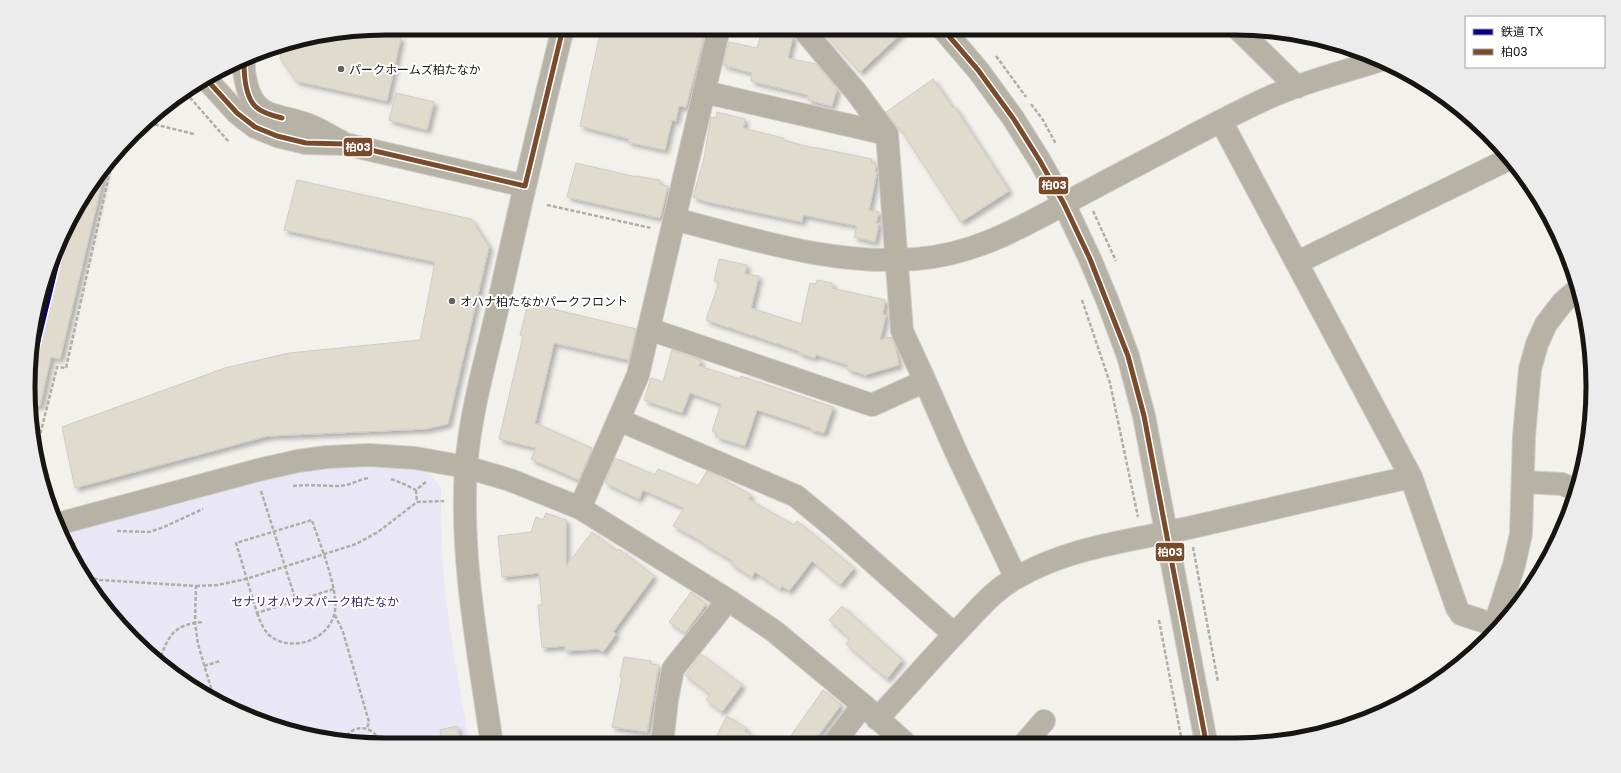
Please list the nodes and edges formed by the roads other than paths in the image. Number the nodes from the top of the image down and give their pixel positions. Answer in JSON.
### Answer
{"nodes":[{"id":1,"x":561,"y":35,"type":"edge"},
{"id":2,"x":718,"y":35,"type":"edge"},
{"id":3,"x":808,"y":35,"type":"edge"},
{"id":4,"x":948,"y":35,"type":"edge"},
{"id":5,"x":1245,"y":35,"type":"edge"},
{"id":6,"x":1371,"y":63,"type":"edge"},
{"id":7,"x":243,"y":66,"type":"edge"},
{"id":8,"x":210,"y":83,"type":"edge"},
{"id":9,"x":1297,"y":87,"type":"junction"},
{"id":10,"x":704,"y":92,"type":"junction"},
{"id":11,"x":1221,"y":121,"type":"junction"},
{"id":12,"x":887,"y":134,"type":"junction"},
{"id":13,"x":345,"y":144,"type":"junction"},
{"id":14,"x":1504,"y":161,"type":"edge"},
{"id":15,"x":524,"y":186,"type":"junction"},
{"id":16,"x":1064,"y":204,"type":"junction"},
{"id":17,"x":673,"y":226,"type":"junction"},
{"id":18,"x":896,"y":261,"type":"junction"},
{"id":19,"x":1298,"y":262,"type":"junction"},
{"id":20,"x":1573,"y":293,"type":"edge"},
{"id":21,"x":649,"y":329,"type":"junction"},
{"id":22,"x":925,"y":381,"type":"junction"},
{"id":23,"x":619,"y":420,"type":"junction"},
{"id":24,"x":466,"y":467,"type":"junction"},
{"id":25,"x":1411,"y":477,"type":"junction"},
{"id":26,"x":1523,"y":482,"type":"junction"},
{"id":27,"x":1571,"y":488,"type":"edge"},
{"id":28,"x":580,"y":508,"type":"junction"},
{"id":29,"x":63,"y":523,"type":"edge"},
{"id":30,"x":1167,"y":533,"type":"junction"},
{"id":31,"x":1016,"y":578,"type":"junction"},
{"id":32,"x":728,"y":600,"type":"junction"},
{"id":33,"x":1496,"y":621,"type":"edge"},
{"id":34,"x":1491,"y":627,"type":"edge"},
{"id":35,"x":954,"y":634,"type":"junction"},
{"id":36,"x":870,"y":712,"type":"junction"},
{"id":37,"x":1044,"y":720,"type":"dead end"},
{"id":38,"x":491,"y":738,"type":"edge"},
{"id":39,"x":663,"y":738,"type":"edge"},
{"id":40,"x":840,"y":738,"type":"edge"},
{"id":41,"x":899,"y":738,"type":"edge"},
{"id":42,"x":1029,"y":738,"type":"edge"},
{"id":43,"x":1205,"y":738,"type":"edge"}],
"edges":[{"from":1,"to":15,"type":"street"},
{"from":2,"to":10,"type":"street"},
{"from":3,"to":12,"type":"street"},
{"from":4,"to":16,"type":"street"},
{"from":5,"to":9,"type":"street"},
{"from":6,"to":9,"type":"street"},
{"from":7,"to":13,"type":"street"},
{"from":8,"to":13,"type":"street"},
{"from":9,"to":11,"type":"street"},
{"from":10,"to":12,"type":"street"},
{"from":10,"to":17,"type":"street"},
{"from":11,"to":16,"type":"street"},
{"from":11,"to":19,"type":"street"},
{"from":12,"to":18,"type":"street"},
{"from":13,"to":15,"type":"street"},
{"from":14,"to":19,"type":"street"},
{"from":15,"to":24,"type":"street"},
{"from":16,"to":18,"type":"street"},
{"from":16,"to":30,"type":"street"},
{"from":17,"to":18,"type":"street"},
{"from":17,"to":21,"type":"street"},
{"from":18,"to":22,"type":"street"},
{"from":19,"to":25,"type":"street"},
{"from":20,"to":26,"type":"street"},
{"from":21,"to":22,"type":"street"},
{"from":21,"to":23,"type":"street"},
{"from":22,"to":31,"type":"street"},
{"from":23,"to":28,"type":"street"},
{"from":23,"to":35,"type":"street"},
{"from":24,"to":28,"type":"street"},
{"from":24,"to":29,"type":"street"},
{"from":24,"to":38,"type":"street"},
{"from":25,"to":30,"type":"street"},
{"from":25,"to":34,"type":"street"},
{"from":26,"to":27,"type":"street"},
{"from":26,"to":33,"type":"street"},
{"from":28,"to":32,"type":"street"},
{"from":30,"to":31,"type":"street"},
{"from":30,"to":43,"type":"street"},
{"from":31,"to":35,"type":"street"},
{"from":32,"to":36,"type":"street"},
{"from":32,"to":39,"type":"street"},
{"from":35,"to":36,"type":"street"},
{"from":36,"to":40,"type":"street"},
{"from":36,"to":41,"type":"street"},
{"from":37,"to":42,"type":"street"}]}
